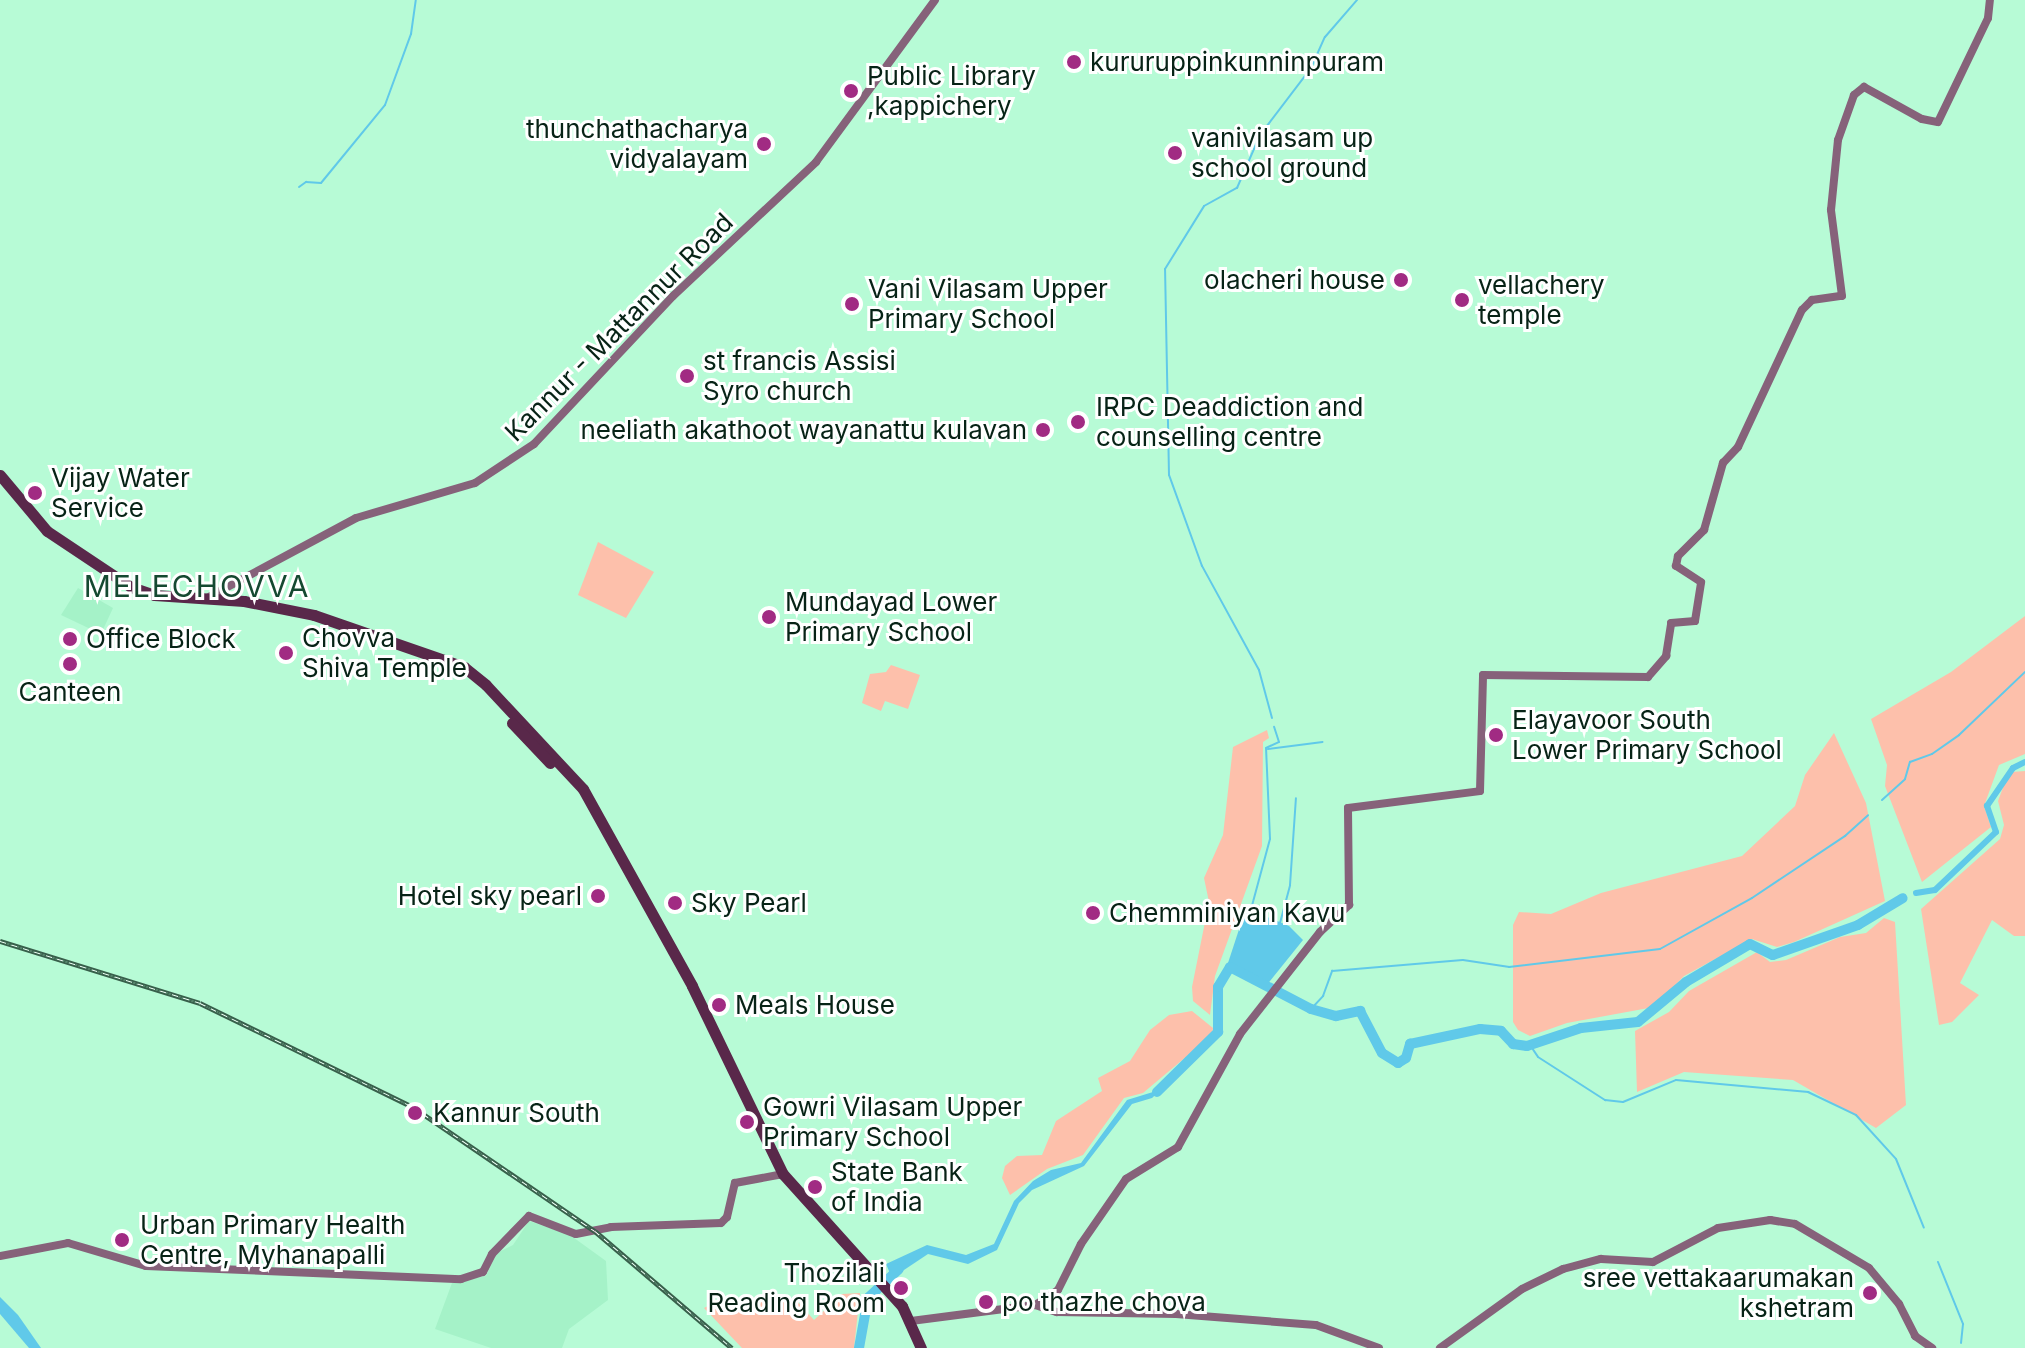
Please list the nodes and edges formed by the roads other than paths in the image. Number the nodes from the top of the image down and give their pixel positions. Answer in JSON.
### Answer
{"nodes":[{"id":1,"x":935,"y":0,"type":"edge"},
{"id":2,"x":1990,"y":0,"type":"edge"},
{"id":3,"x":0,"y":475,"type":"edge"},
{"id":4,"x":0,"y":484,"type":"edge"},
{"id":5,"x":106,"y":575,"type":"junction"},
{"id":6,"x":230,"y":583,"type":"junction"},
{"id":7,"x":207,"y":598,"type":"junction"},
{"id":8,"x":229,"y":600,"type":"junction"},
{"id":9,"x":783,"y":1174,"type":"junction"},
{"id":10,"x":0,"y":1256,"type":"edge"},
{"id":11,"x":1035,"y":1305,"type":"junction"},
{"id":12,"x":911,"y":1321,"type":"junction"},
{"id":13,"x":921,"y":1348,"type":"edge"},
{"id":14,"x":1379,"y":1348,"type":"edge"},
{"id":15,"x":1440,"y":1348,"type":"edge"},
{"id":16,"x":1932,"y":1348,"type":"edge"}],
"edges":[{"from":1,"to":6,"type":"main road","name":"Kannur - Mattannur Road"},
{"from":2,"to":11,"type":"main road"},
{"from":3,"to":5,"type":"highway"},
{"from":4,"to":5,"type":"highway"},
{"from":5,"to":7,"type":"highway"},
{"from":6,"to":7,"type":"main road","name":"Kannur - Mattannur Road"},
{"from":6,"to":8,"type":"main road"},
{"from":7,"to":8,"type":"highway"},
{"from":8,"to":9,"type":"highway"},
{"from":9,"to":10,"type":"main road"},
{"from":9,"to":12,"type":"highway"},
{"from":11,"to":12,"type":"main road"},
{"from":11,"to":14,"type":"main road"},
{"from":12,"to":13,"type":"highway"},
{"from":15,"to":16,"type":"main road"}]}
